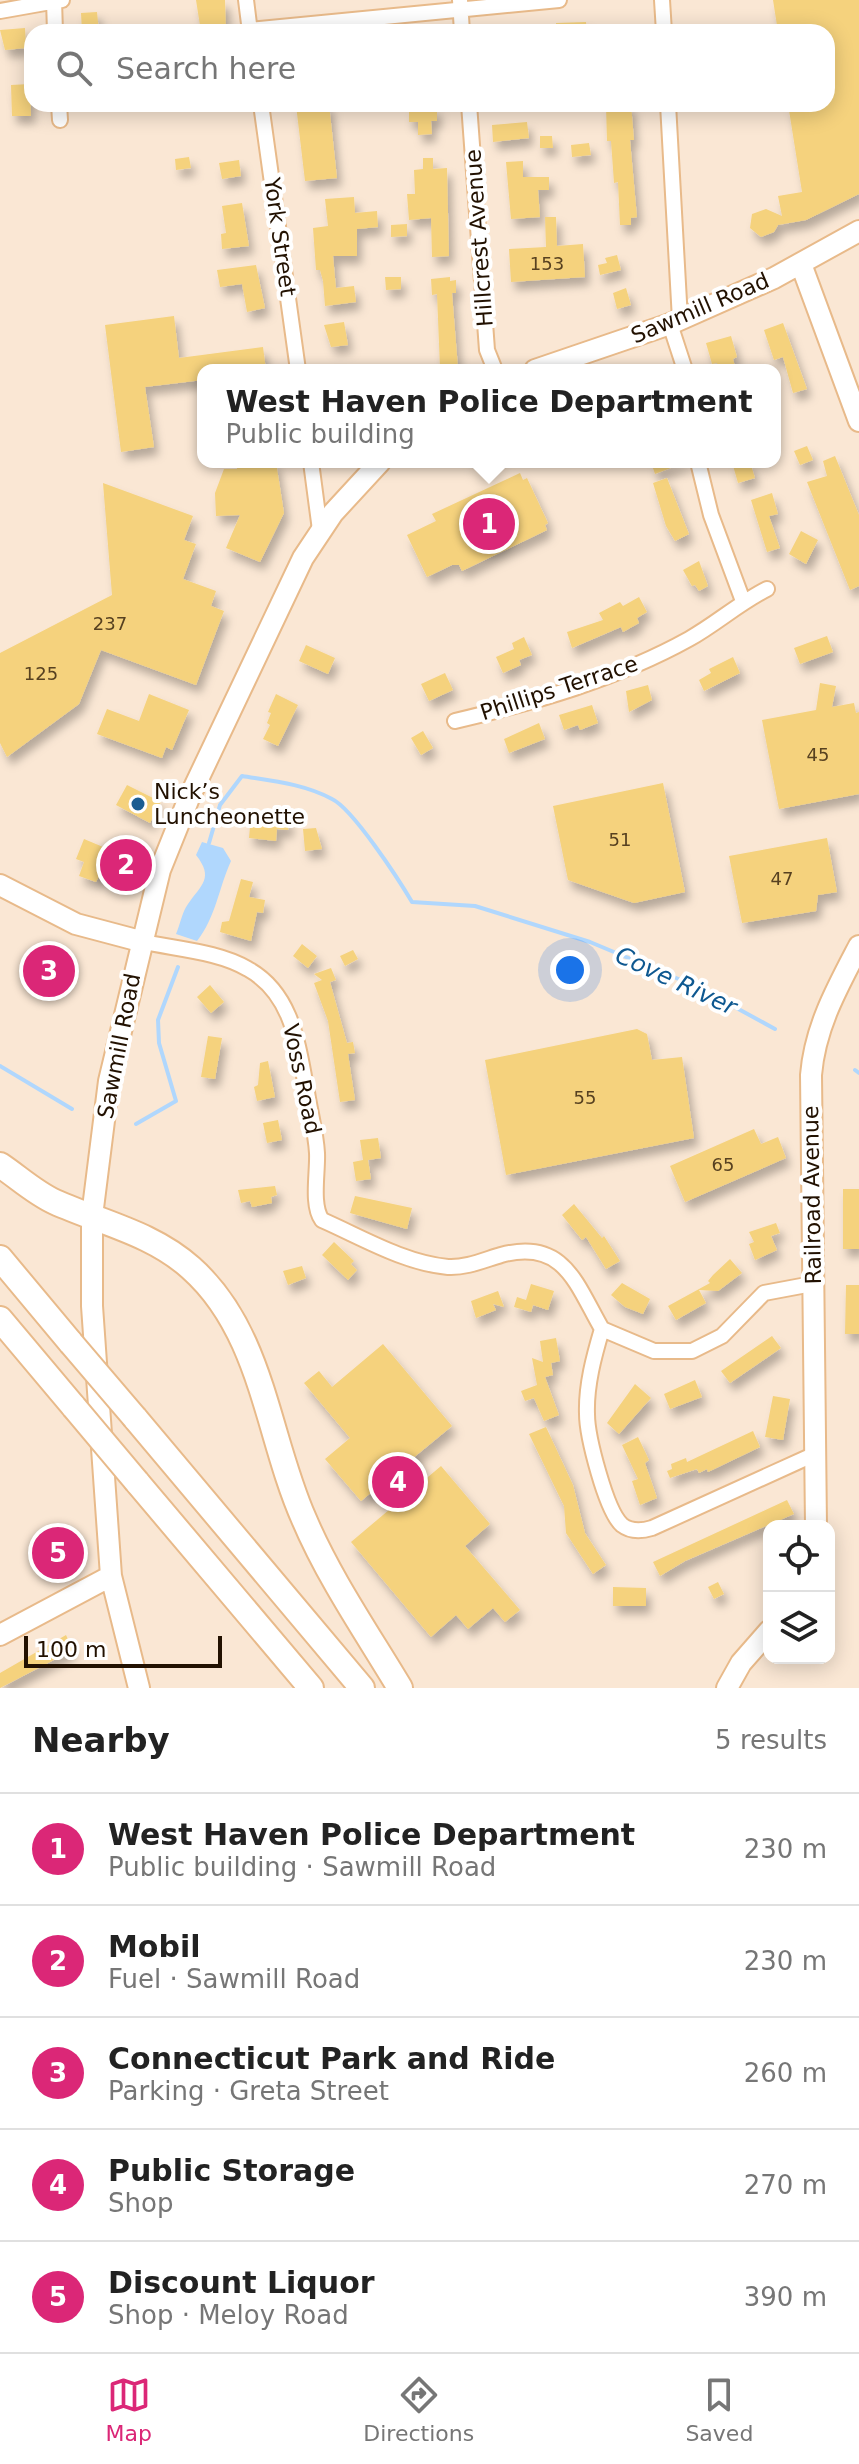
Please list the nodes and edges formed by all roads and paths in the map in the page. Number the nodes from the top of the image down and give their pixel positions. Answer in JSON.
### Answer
{"nodes":[{"id":1,"x":56,"y":0,"type":"edge"},
{"id":2,"x":246,"y":0,"type":"edge"},
{"id":3,"x":559,"y":0,"type":"edge"},
{"id":4,"x":662,"y":0,"type":"edge"},
{"id":5,"x":460,"y":4,"type":"edge"},
{"id":6,"x":0,"y":11,"type":"edge"},
{"id":7,"x":55,"y":24,"type":"edge"},
{"id":8,"x":249,"y":24,"type":"edge"},
{"id":9,"x":304,"y":24,"type":"edge"},
{"id":10,"x":461,"y":24,"type":"edge"},
{"id":11,"x":664,"y":24,"type":"edge"},
{"id":12,"x":60,"y":112,"type":"edge"},
{"id":13,"x":262,"y":112,"type":"edge"},
{"id":14,"x":470,"y":112,"type":"edge"},
{"id":15,"x":668,"y":112,"type":"edge"},
{"id":16,"x":60,"y":120,"type":"dead end"},
{"id":17,"x":859,"y":231,"type":"edge"},
{"id":18,"x":801,"y":264,"type":"junction"},
{"id":19,"x":675,"y":322,"type":"junction"},
{"id":20,"x":297,"y":364,"type":"edge"},
{"id":21,"x":493,"y":364,"type":"edge"},
{"id":22,"x":552,"y":364,"type":"edge"},
{"id":23,"x":684,"y":364,"type":"edge"},
{"id":24,"x":859,"y":421,"type":"edge"},
{"id":25,"x":312,"y":468,"type":"edge"},
{"id":26,"x":375,"y":468,"type":"edge"},
{"id":27,"x":699,"y":468,"type":"edge"},
{"id":28,"x":320,"y":530,"type":"junction"},
{"id":29,"x":767,"y":589,"type":"dead end"},
{"id":30,"x":743,"y":601,"type":"junction"},
{"id":31,"x":455,"y":721,"type":"dead end"},
{"id":32,"x":0,"y":885,"type":"edge"},
{"id":33,"x":140,"y":941,"type":"junction"},
{"id":34,"x":859,"y":946,"type":"edge"},
{"id":35,"x":0,"y":1165,"type":"edge"},
{"id":36,"x":92,"y":1216,"type":"junction"},
{"id":37,"x":0,"y":1258,"type":"edge"},
{"id":38,"x":812,"y":1284,"type":"junction"},
{"id":39,"x":0,"y":1319,"type":"edge"},
{"id":40,"x":602,"y":1329,"type":"junction"},
{"id":41,"x":815,"y":1454,"type":"junction"},
{"id":42,"x":816,"y":1520,"type":"edge"},
{"id":43,"x":188,"y":1542,"type":"junction"},
{"id":44,"x":111,"y":1576,"type":"junction"},
{"id":45,"x":0,"y":1635,"type":"edge"},
{"id":46,"x":763,"y":1638,"type":"edge"},
{"id":47,"x":139,"y":1688,"type":"edge"},
{"id":48,"x":290,"y":1688,"type":"edge"},
{"id":49,"x":311,"y":1688,"type":"edge"},
{"id":50,"x":362,"y":1688,"type":"edge"},
{"id":51,"x":400,"y":1688,"type":"edge"},
{"id":52,"x":727,"y":1688,"type":"edge"}],
"edges":[{"from":1,"to":6,"type":"street"},
{"from":1,"to":7,"type":"street"},
{"from":2,"to":8,"type":"street"},
{"from":3,"to":5,"type":"street"},
{"from":4,"to":11,"type":"street"},
{"from":5,"to":9,"type":"street"},
{"from":5,"to":10,"type":"street"},
{"from":12,"to":16,"type":"street"},
{"from":13,"to":20,"type":"street","name":"York Street"},
{"from":14,"to":21,"type":"street","name":"Hillcrest Avenue"},
{"from":15,"to":19,"type":"street"},
{"from":17,"to":18,"type":"main road","name":"Sawmill Road"},
{"from":18,"to":19,"type":"main road","name":"Sawmill Road"},
{"from":18,"to":24,"type":"main road"},
{"from":19,"to":22,"type":"main road","name":"Sawmill Road"},
{"from":19,"to":23,"type":"street"},
{"from":25,"to":28,"type":"street"},
{"from":26,"to":28,"type":"main road","name":"Sawmill Road"},
{"from":27,"to":30,"type":"street"},
{"from":28,"to":33,"type":"main road","name":"Sawmill Road"},
{"from":29,"to":30,"type":"street","name":"Phillips Terrace"},
{"from":30,"to":31,"type":"street","name":"Phillips Terrace"},
{"from":32,"to":33,"type":"main road"},
{"from":33,"to":36,"type":"main road","name":"Sawmill Road"},
{"from":33,"to":40,"type":"street","name":"Voss Road"},
{"from":34,"to":38,"type":"main road","name":"Railroad Avenue"},
{"from":35,"to":36,"type":"highway"},
{"from":36,"to":44,"type":"main road","name":"Sawmill Road"},
{"from":36,"to":51,"type":"highway"},
{"from":37,"to":50,"type":"highway","bridge":true},
{"from":38,"to":40,"type":"street"},
{"from":38,"to":41,"type":"main road","name":"Railroad Avenue"},
{"from":39,"to":43,"type":"highway","bridge":true},
{"from":40,"to":41,"type":"street"},
{"from":41,"to":42,"type":"main road","name":"Railroad Avenue"},
{"from":43,"to":48,"type":"highway"},
{"from":43,"to":49,"type":"highway"},
{"from":44,"to":45,"type":"main road"},
{"from":44,"to":47,"type":"main road","name":"Sawmill Road"},
{"from":46,"to":52,"type":"main road"}]}
